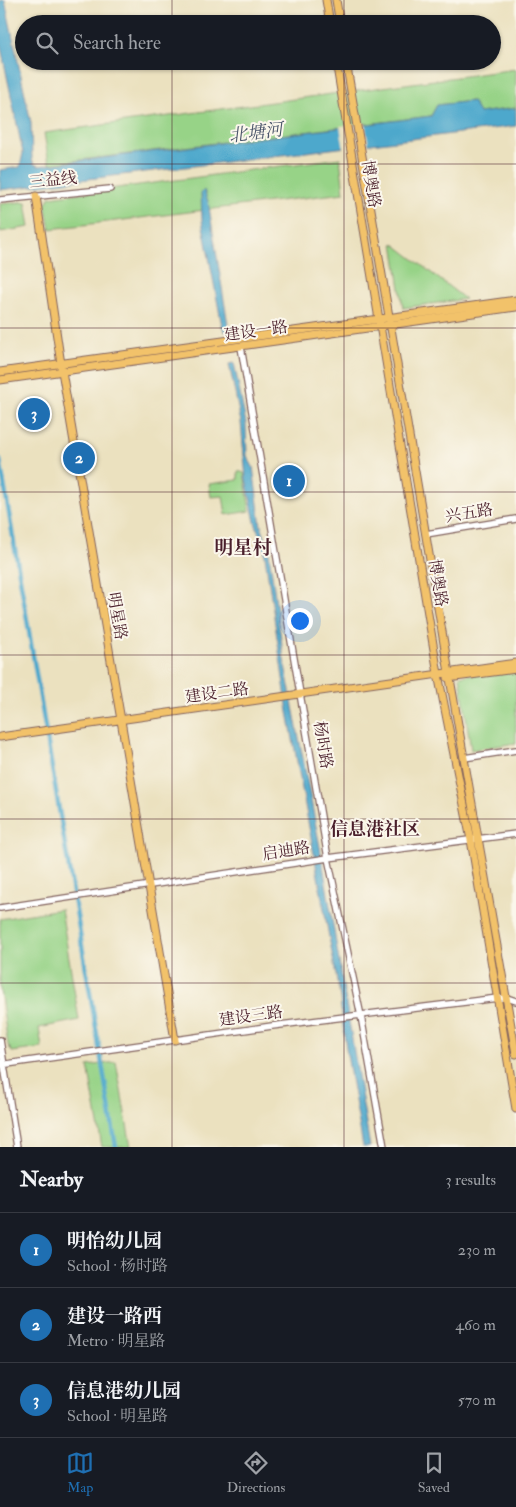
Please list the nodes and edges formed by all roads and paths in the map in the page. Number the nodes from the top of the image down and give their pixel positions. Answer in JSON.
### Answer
{"nodes":[{"id":1,"x":326,"y":0,"type":"edge"},
{"id":2,"x":336,"y":0,"type":"edge"},
{"id":3,"x":328,"y":15,"type":"edge"},
{"id":4,"x":338,"y":15,"type":"edge"},
{"id":5,"x":338,"y":70,"type":"edge"},
{"id":6,"x":347,"y":70,"type":"edge"},
{"id":7,"x":110,"y":189,"type":"dead end"},
{"id":8,"x":36,"y":196,"type":"junction"},
{"id":9,"x":0,"y":200,"type":"edge"},
{"id":10,"x":516,"y":300,"type":"edge"},
{"id":11,"x":516,"y":307,"type":"edge"},
{"id":12,"x":390,"y":318,"type":"junction"},
{"id":13,"x":380,"y":319,"type":"junction"},
{"id":14,"x":392,"y":326,"type":"junction"},
{"id":15,"x":381,"y":328,"type":"junction"},
{"id":16,"x":241,"y":347,"type":"junction"},
{"id":17,"x":61,"y":367,"type":"junction"},
{"id":18,"x":0,"y":372,"type":"edge"},
{"id":19,"x":0,"y":380,"type":"edge"},
{"id":20,"x":516,"y":519,"type":"edge"},
{"id":21,"x":426,"y":534,"type":"junction"},
{"id":22,"x":516,"y":664,"type":"edge"},
{"id":23,"x":516,"y":669,"type":"edge"},
{"id":24,"x":438,"y":674,"type":"junction"},
{"id":25,"x":449,"y":676,"type":"junction"},
{"id":26,"x":298,"y":696,"type":"junction"},
{"id":27,"x":121,"y":720,"type":"junction"},
{"id":28,"x":0,"y":737,"type":"edge"},
{"id":29,"x":516,"y":750,"type":"edge"},
{"id":30,"x":464,"y":758,"type":"junction"},
{"id":31,"x":516,"y":834,"type":"edge"},
{"id":32,"x":480,"y":839,"type":"junction"},
{"id":33,"x":471,"y":840,"type":"junction"},
{"id":34,"x":326,"y":858,"type":"junction"},
{"id":35,"x":149,"y":885,"type":"junction"},
{"id":36,"x":0,"y":908,"type":"edge"},
{"id":37,"x":498,"y":998,"type":"junction"},
{"id":38,"x":507,"y":998,"type":"junction"},
{"id":39,"x":516,"y":1000,"type":"edge"},
{"id":40,"x":362,"y":1016,"type":"junction"},
{"id":41,"x":0,"y":1040,"type":"edge"},
{"id":42,"x":175,"y":1040,"type":"junction"},
{"id":43,"x":516,"y":1054,"type":"edge"},
{"id":44,"x":2,"y":1065,"type":"edge"},
{"id":45,"x":516,"y":1109,"type":"edge"},
{"id":46,"x":16,"y":1147,"type":"edge"},
{"id":47,"x":384,"y":1147,"type":"edge"}],
"edges":[{"from":1,"to":3,"type":"main road"},
{"from":2,"to":4,"type":"main road"},
{"from":5,"to":13,"type":"main road","name":"博奥路"},
{"from":6,"to":12,"type":"main road","name":"博奥路"},
{"from":7,"to":8,"type":"street","name":"三益线"},
{"from":8,"to":9,"type":"street","name":"三益线"},
{"from":8,"to":17,"type":"main road","name":"明星路"},
{"from":10,"to":12,"type":"main road","name":"建设一路"},
{"from":11,"to":14,"type":"main road","name":"建设一路"},
{"from":12,"to":13,"type":"main road","name":"建设一路"},
{"from":12,"to":14,"type":"main road","name":"博奥路"},
{"from":13,"to":15,"type":"main road","name":"博奥路"},
{"from":13,"to":17,"type":"main road","name":"建设一路"},
{"from":14,"to":15,"type":"main road","name":"建设一路"},
{"from":14,"to":21,"type":"main road","name":"博奥路"},
{"from":15,"to":16,"type":"main road","name":"建设一路"},
{"from":15,"to":24,"type":"main road","name":"博奥路"},
{"from":16,"to":17,"type":"main road","name":"建设一路"},
{"from":16,"to":26,"type":"street","name":"杨时路"},
{"from":17,"to":18,"type":"main road","name":"建设一路"},
{"from":17,"to":19,"type":"main road","name":"建设一路"},
{"from":17,"to":27,"type":"main road","name":"明星路"},
{"from":20,"to":21,"type":"street","name":"兴五路"},
{"from":21,"to":25,"type":"main road","name":"博奥路"},
{"from":22,"to":25,"type":"main road"},
{"from":23,"to":25,"type":"main road"},
{"from":24,"to":25,"type":"main road"},
{"from":24,"to":26,"type":"main road","name":"建设二路"},
{"from":24,"to":33,"type":"main road","name":"博奥路"},
{"from":25,"to":30,"type":"main road","name":"博奥路"},
{"from":26,"to":27,"type":"main road","name":"建设二路"},
{"from":26,"to":34,"type":"street","name":"杨时路"},
{"from":27,"to":28,"type":"main road","name":"建设二路"},
{"from":27,"to":35,"type":"main road","name":"明星路"},
{"from":29,"to":30,"type":"street"},
{"from":30,"to":32,"type":"main road","name":"博奥路"},
{"from":31,"to":32,"type":"street","name":"启迪路"},
{"from":32,"to":33,"type":"street","name":"启迪路"},
{"from":32,"to":38,"type":"main road","name":"博奥路"},
{"from":33,"to":34,"type":"street","name":"启迪路"},
{"from":33,"to":37,"type":"main road","name":"博奥路"},
{"from":34,"to":35,"type":"street","name":"启迪路"},
{"from":34,"to":40,"type":"street","name":"杨时路"},
{"from":35,"to":36,"type":"street","name":"启迪路"},
{"from":35,"to":42,"type":"main road","name":"明星路"},
{"from":37,"to":38,"type":"street","name":"建设三路"},
{"from":37,"to":40,"type":"street","name":"建设三路"},
{"from":37,"to":45,"type":"main road","name":"博奥路"},
{"from":38,"to":39,"type":"street","name":"建设三路"},
{"from":38,"to":43,"type":"main road","name":"博奥路"},
{"from":40,"to":42,"type":"street","name":"建设三路"},
{"from":40,"to":47,"type":"street","name":"杨时路"},
{"from":41,"to":44,"type":"street"},
{"from":42,"to":44,"type":"street","name":"建设三路"},
{"from":44,"to":46,"type":"street"}]}
